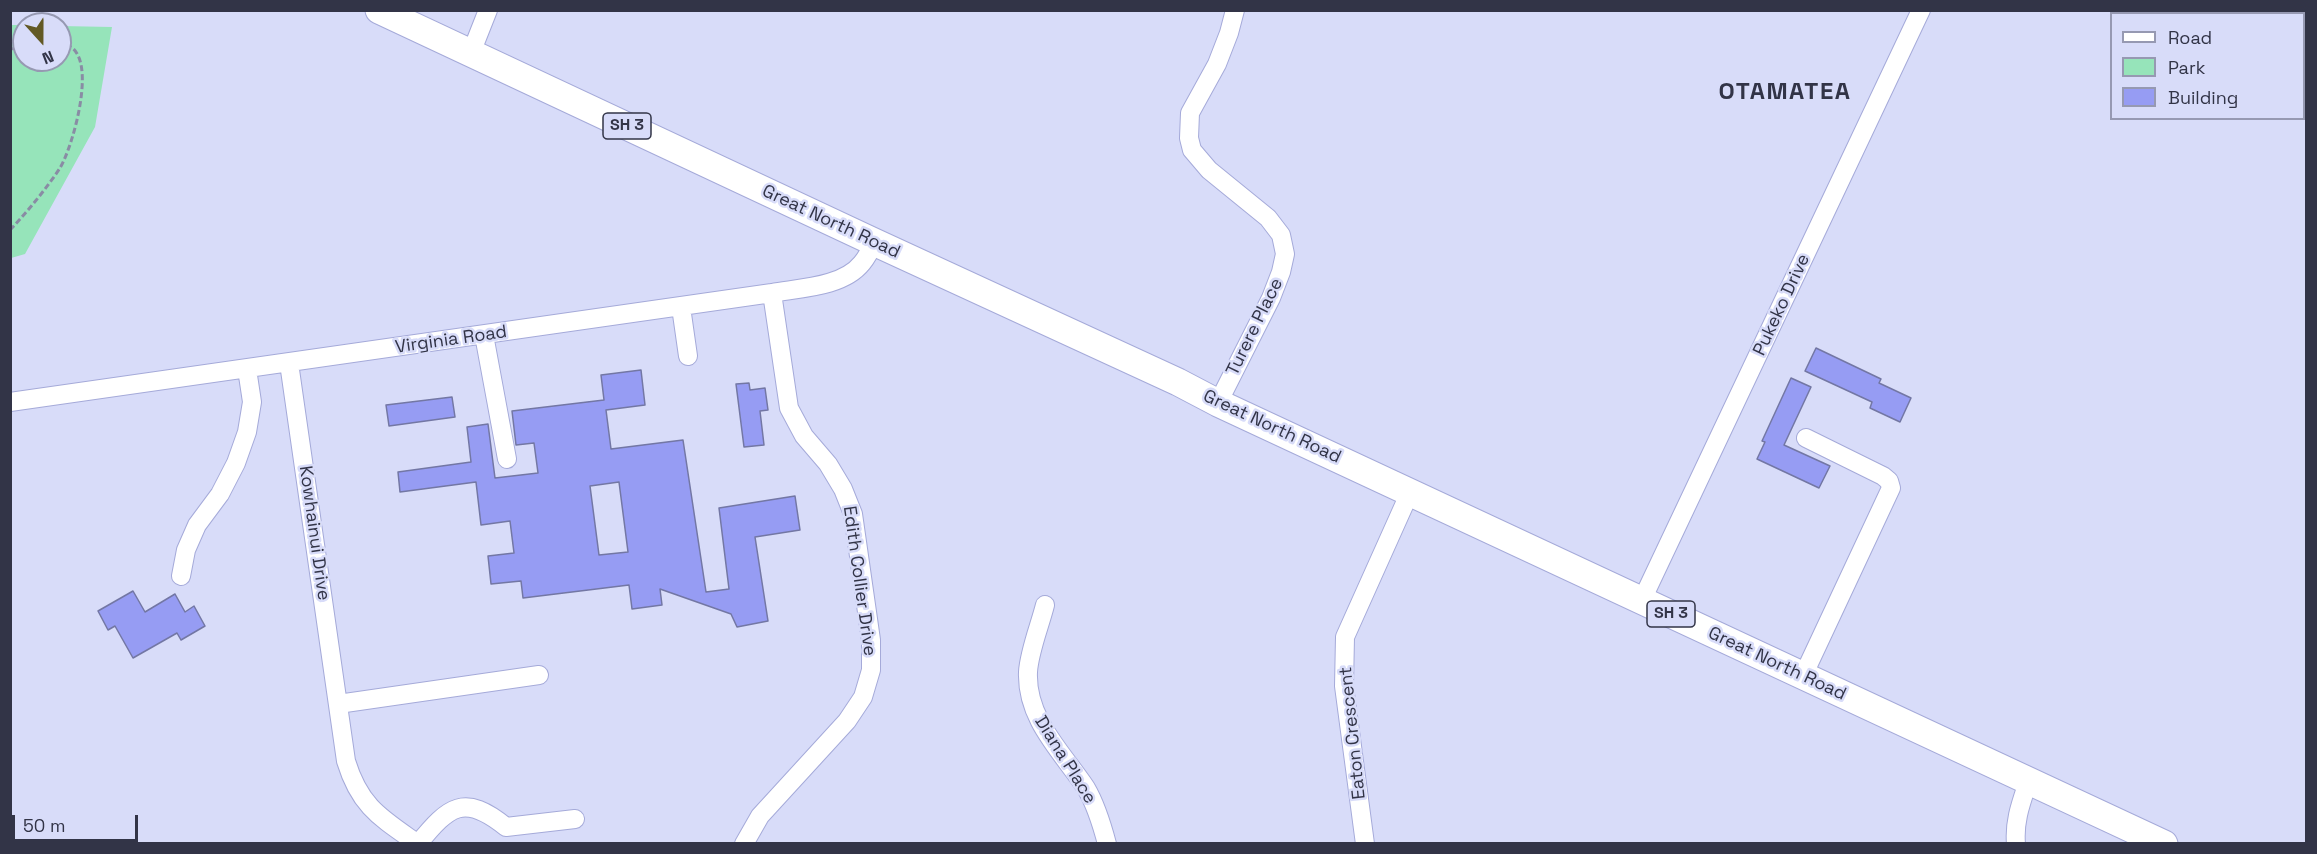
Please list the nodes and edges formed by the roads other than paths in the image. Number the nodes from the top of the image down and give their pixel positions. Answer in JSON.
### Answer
{"nodes":[{"id":1,"x":379,"y":10,"type":"edge"},
{"id":2,"x":488,"y":10,"type":"edge"},
{"id":3,"x":1235,"y":10,"type":"edge"},
{"id":4,"x":1921,"y":10,"type":"edge"},
{"id":5,"x":471,"y":53,"type":"junction"},
{"id":6,"x":874,"y":242,"type":"junction"},
{"id":7,"x":772,"y":293,"type":"junction"},
{"id":8,"x":681,"y":307,"type":"junction"},
{"id":9,"x":484,"y":335,"type":"junction"},
{"id":10,"x":688,"y":356,"type":"dead end"},
{"id":11,"x":290,"y":363,"type":"junction"},
{"id":12,"x":247,"y":369,"type":"junction"},
{"id":13,"x":10,"y":402,"type":"edge"},
{"id":14,"x":1218,"y":403,"type":"junction"},
{"id":15,"x":1806,"y":438,"type":"dead end"},
{"id":16,"x":507,"y":459,"type":"dead end"},
{"id":17,"x":1410,"y":492,"type":"junction"},
{"id":18,"x":181,"y":576,"type":"dead end"},
{"id":19,"x":1642,"y":600,"type":"junction"},
{"id":20,"x":1045,"y":605,"type":"dead end"},
{"id":21,"x":539,"y":675,"type":"dead end"},
{"id":22,"x":1803,"y":676,"type":"junction"},
{"id":23,"x":338,"y":704,"type":"junction"},
{"id":24,"x":2028,"y":782,"type":"junction"},
{"id":25,"x":575,"y":819,"type":"dead end"},
{"id":26,"x":418,"y":843,"type":"edge"},
{"id":27,"x":744,"y":843,"type":"edge"},
{"id":28,"x":1107,"y":843,"type":"edge"},
{"id":29,"x":1365,"y":843,"type":"edge"},
{"id":30,"x":2016,"y":843,"type":"edge"},
{"id":31,"x":2164,"y":843,"type":"edge"}],
"edges":[{"from":1,"to":5,"type":"highway","name":"Great North Road","number":"SH 3"},
{"from":2,"to":5,"type":"street"},
{"from":3,"to":14,"type":"street","name":"Turere Place"},
{"from":4,"to":19,"type":"street","name":"Pukeko Drive"},
{"from":5,"to":6,"type":"highway","name":"Great North Road","number":"SH 3"},
{"from":6,"to":7,"type":"street","name":"Virginia Road"},
{"from":6,"to":14,"type":"highway","name":"Great North Road","number":"SH 3"},
{"from":7,"to":8,"type":"street","name":"Virginia Road"},
{"from":7,"to":27,"type":"street","name":"Edith Collier Drive"},
{"from":8,"to":9,"type":"street","name":"Virginia Road"},
{"from":8,"to":10,"type":"street"},
{"from":9,"to":11,"type":"street","name":"Virginia Road"},
{"from":9,"to":16,"type":"street"},
{"from":11,"to":12,"type":"street","name":"Virginia Road"},
{"from":11,"to":23,"type":"street","name":"Kowhainui Drive"},
{"from":12,"to":13,"type":"street","name":"Virginia Road"},
{"from":12,"to":18,"type":"street"},
{"from":14,"to":17,"type":"highway","name":"Great North Road","number":"SH 3"},
{"from":15,"to":22,"type":"street"},
{"from":17,"to":19,"type":"highway","name":"Great North Road","number":"SH 3"},
{"from":17,"to":29,"type":"street","name":"Eaton Crescent"},
{"from":19,"to":22,"type":"highway","name":"Great North Road","number":"SH 3"},
{"from":20,"to":28,"type":"street","name":"Diana Place"},
{"from":21,"to":23,"type":"street"},
{"from":22,"to":24,"type":"highway","name":"Great North Road","number":"SH 3"},
{"from":23,"to":26,"type":"street","name":"Kowhainui Drive"},
{"from":24,"to":30,"type":"street"},
{"from":24,"to":31,"type":"highway","name":"Great North Road","number":"SH 3"},
{"from":25,"to":26,"type":"street"}]}
